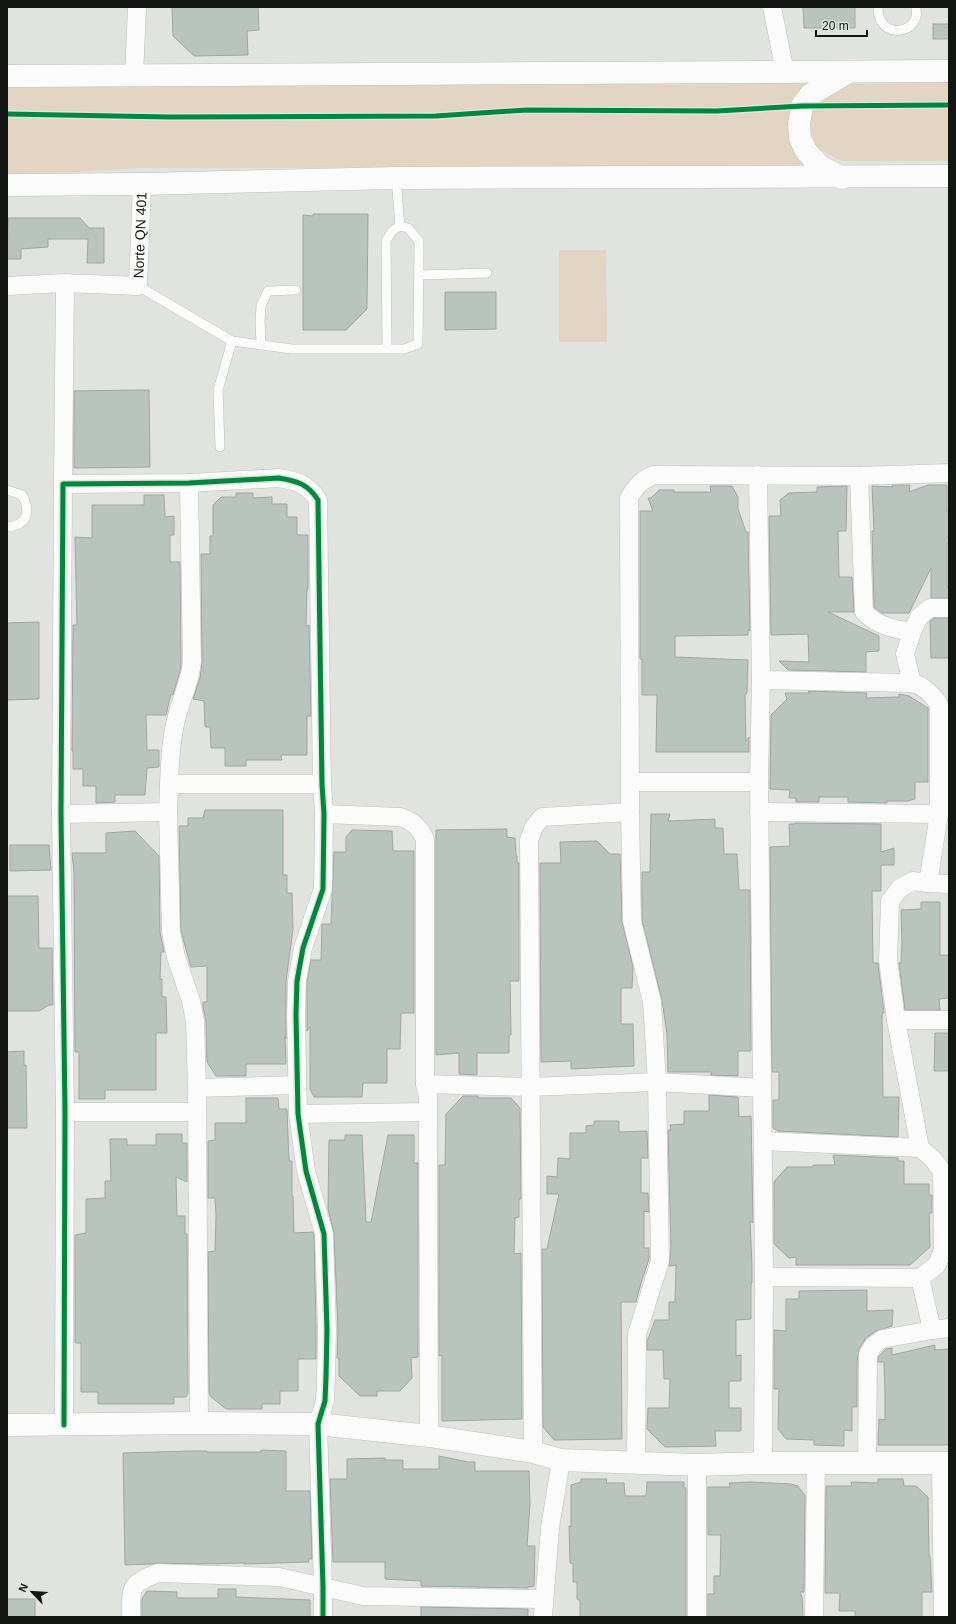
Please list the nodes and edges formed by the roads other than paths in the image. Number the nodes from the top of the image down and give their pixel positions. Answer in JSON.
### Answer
{"nodes":[{"id":1,"x":136,"y":7,"type":"edge"},
{"id":2,"x":772,"y":7,"type":"edge"},
{"id":3,"x":878,"y":7,"type":"edge"},
{"id":4,"x":916,"y":7,"type":"edge"},
{"id":5,"x":949,"y":70,"type":"edge"},
{"id":6,"x":786,"y":72,"type":"junction"},
{"id":7,"x":848,"y":72,"type":"junction"},
{"id":8,"x":7,"y":76,"type":"edge"},
{"id":9,"x":134,"y":76,"type":"junction"},
{"id":10,"x":949,"y":176,"type":"edge"},
{"id":11,"x":396,"y":178,"type":"junction"},
{"id":12,"x":842,"y":178,"type":"junction"},
{"id":13,"x":142,"y":184,"type":"junction"},
{"id":14,"x":7,"y":185,"type":"edge"},
{"id":15,"x":400,"y":226,"type":"junction"},
{"id":16,"x":487,"y":273,"type":"dead end"},
{"id":17,"x":419,"y":275,"type":"junction"},
{"id":18,"x":65,"y":283,"type":"junction"},
{"id":19,"x":7,"y":286,"type":"edge"},
{"id":20,"x":138,"y":286,"type":"junction"},
{"id":21,"x":296,"y":290,"type":"dead end"},
{"id":22,"x":232,"y":341,"type":"junction"},
{"id":23,"x":261,"y":345,"type":"junction"},
{"id":24,"x":387,"y":349,"type":"junction"},
{"id":25,"x":220,"y":447,"type":"dead end"},
{"id":26,"x":949,"y":474,"type":"edge"},
{"id":27,"x":758,"y":475,"type":"junction"},
{"id":28,"x":859,"y":476,"type":"junction"},
{"id":29,"x":189,"y":483,"type":"junction"},
{"id":30,"x":63,"y":484,"type":"junction"},
{"id":31,"x":7,"y":490,"type":"edge"},
{"id":32,"x":7,"y":527,"type":"edge"},
{"id":33,"x":949,"y":608,"type":"edge"},
{"id":34,"x":912,"y":632,"type":"junction"},
{"id":35,"x":761,"y":680,"type":"junction"},
{"id":36,"x":912,"y":683,"type":"junction"},
{"id":37,"x":630,"y":782,"type":"junction"},
{"id":38,"x":758,"y":782,"type":"junction"},
{"id":39,"x":170,"y":784,"type":"junction"},
{"id":40,"x":322,"y":784,"type":"junction"},
{"id":41,"x":168,"y":812,"type":"junction"},
{"id":42,"x":630,"y":812,"type":"junction"},
{"id":43,"x":759,"y":812,"type":"junction"},
{"id":44,"x":61,"y":814,"type":"junction"},
{"id":45,"x":324,"y":814,"type":"junction"},
{"id":46,"x":939,"y":814,"type":"junction"},
{"id":47,"x":928,"y":883,"type":"junction"},
{"id":48,"x":949,"y":884,"type":"edge"},
{"id":49,"x":896,"y":1020,"type":"junction"},
{"id":50,"x":949,"y":1020,"type":"edge"},
{"id":51,"x":657,"y":1082,"type":"junction"},
{"id":52,"x":425,"y":1084,"type":"junction"},
{"id":53,"x":297,"y":1085,"type":"junction"},
{"id":54,"x":530,"y":1086,"type":"junction"},
{"id":55,"x":197,"y":1088,"type":"junction"},
{"id":56,"x":762,"y":1088,"type":"junction"},
{"id":57,"x":65,"y":1112,"type":"junction"},
{"id":58,"x":196,"y":1112,"type":"junction"},
{"id":59,"x":428,"y":1112,"type":"junction"},
{"id":60,"x":298,"y":1114,"type":"junction"},
{"id":61,"x":763,"y":1141,"type":"junction"},
{"id":62,"x":920,"y":1148,"type":"junction"},
{"id":63,"x":764,"y":1277,"type":"junction"},
{"id":64,"x":920,"y":1278,"type":"junction"},
{"id":65,"x":940,"y":1329,"type":"edge"},
{"id":66,"x":199,"y":1423,"type":"junction"},
{"id":67,"x":64,"y":1424,"type":"junction"},
{"id":68,"x":318,"y":1424,"type":"junction"},
{"id":69,"x":7,"y":1425,"type":"edge"},
{"id":70,"x":429,"y":1436,"type":"junction"},
{"id":71,"x":533,"y":1452,"type":"junction"},
{"id":72,"x":561,"y":1460,"type":"junction"},
{"id":73,"x":636,"y":1463,"type":"junction"},
{"id":74,"x":763,"y":1463,"type":"junction"},
{"id":75,"x":816,"y":1463,"type":"junction"},
{"id":76,"x":867,"y":1463,"type":"junction"},
{"id":77,"x":945,"y":1463,"type":"edge"},
{"id":78,"x":697,"y":1465,"type":"junction"},
{"id":79,"x":323,"y":1588,"type":"junction"},
{"id":80,"x":946,"y":1597,"type":"edge"},
{"id":81,"x":544,"y":1599,"type":"junction"},
{"id":82,"x":131,"y":1617,"type":"edge"},
{"id":83,"x":323,"y":1617,"type":"edge"},
{"id":84,"x":544,"y":1617,"type":"edge"},
{"id":85,"x":697,"y":1617,"type":"edge"},
{"id":86,"x":814,"y":1617,"type":"edge"},
{"id":87,"x":943,"y":1617,"type":"edge"}],
"edges":[{"from":1,"to":9,"type":"street"},
{"from":2,"to":6,"type":"street"},
{"from":3,"to":4,"type":"lane"},
{"from":5,"to":7,"type":"main road"},
{"from":6,"to":7,"type":"main road"},
{"from":6,"to":9,"type":"main road"},
{"from":7,"to":12,"type":"main road"},
{"from":8,"to":9,"type":"main road"},
{"from":10,"to":12,"type":"main road"},
{"from":11,"to":12,"type":"main road"},
{"from":11,"to":13,"type":"main road"},
{"from":11,"to":15,"type":"lane"},
{"from":13,"to":14,"type":"main road"},
{"from":13,"to":20,"type":"street","name":"Norte QN 401"},
{"from":15,"to":17,"type":"lane"},
{"from":15,"to":24,"type":"lane"},
{"from":16,"to":17,"type":"lane"},
{"from":17,"to":24,"type":"lane"},
{"from":18,"to":19,"type":"street"},
{"from":18,"to":20,"type":"street"},
{"from":18,"to":30,"type":"street"},
{"from":20,"to":22,"type":"lane"},
{"from":21,"to":23,"type":"lane"},
{"from":22,"to":23,"type":"lane"},
{"from":22,"to":25,"type":"lane"},
{"from":23,"to":24,"type":"lane"},
{"from":26,"to":28,"type":"street"},
{"from":27,"to":28,"type":"street"},
{"from":27,"to":35,"type":"street"},
{"from":27,"to":37,"type":"street"},
{"from":28,"to":34,"type":"street"},
{"from":29,"to":30,"type":"street"},
{"from":29,"to":39,"type":"street"},
{"from":29,"to":40,"type":"street"},
{"from":30,"to":44,"type":"street"},
{"from":31,"to":32,"type":"lane"},
{"from":33,"to":34,"type":"street"},
{"from":34,"to":36,"type":"street"},
{"from":35,"to":36,"type":"street"},
{"from":35,"to":38,"type":"street"},
{"from":36,"to":46,"type":"street"},
{"from":37,"to":38,"type":"street"},
{"from":37,"to":42,"type":"street"},
{"from":38,"to":43,"type":"street"},
{"from":39,"to":40,"type":"street"},
{"from":39,"to":41,"type":"street"},
{"from":40,"to":45,"type":"street"},
{"from":41,"to":44,"type":"street"},
{"from":41,"to":55,"type":"street"},
{"from":42,"to":51,"type":"street"},
{"from":42,"to":54,"type":"street"},
{"from":43,"to":46,"type":"street"},
{"from":43,"to":56,"type":"street"},
{"from":44,"to":57,"type":"street"},
{"from":45,"to":52,"type":"street"},
{"from":45,"to":53,"type":"street"},
{"from":46,"to":47,"type":"street"},
{"from":47,"to":48,"type":"street"},
{"from":47,"to":49,"type":"street"},
{"from":49,"to":50,"type":"street"},
{"from":49,"to":62,"type":"street"},
{"from":51,"to":54,"type":"street"},
{"from":51,"to":56,"type":"street"},
{"from":51,"to":73,"type":"street"},
{"from":52,"to":54,"type":"street"},
{"from":52,"to":59,"type":"street"},
{"from":53,"to":55,"type":"street"},
{"from":53,"to":60,"type":"street"},
{"from":54,"to":71,"type":"street"},
{"from":55,"to":58,"type":"street"},
{"from":56,"to":61,"type":"street"},
{"from":57,"to":58,"type":"street"},
{"from":57,"to":67,"type":"street"},
{"from":58,"to":66,"type":"street"},
{"from":59,"to":60,"type":"street"},
{"from":59,"to":70,"type":"street"},
{"from":60,"to":68,"type":"street"},
{"from":61,"to":62,"type":"street"},
{"from":61,"to":63,"type":"street"},
{"from":62,"to":64,"type":"street"},
{"from":63,"to":64,"type":"street"},
{"from":63,"to":74,"type":"street"},
{"from":64,"to":65,"type":"street"},
{"from":65,"to":76,"type":"street"},
{"from":66,"to":67,"type":"main road"},
{"from":66,"to":68,"type":"main road"},
{"from":67,"to":69,"type":"main road"},
{"from":68,"to":70,"type":"main road"},
{"from":68,"to":79,"type":"street"},
{"from":70,"to":71,"type":"main road"},
{"from":71,"to":72,"type":"main road"},
{"from":72,"to":73,"type":"main road"},
{"from":72,"to":81,"type":"street"},
{"from":73,"to":78,"type":"main road"},
{"from":74,"to":75,"type":"main road"},
{"from":74,"to":78,"type":"main road"},
{"from":75,"to":76,"type":"main road"},
{"from":75,"to":86,"type":"street"},
{"from":76,"to":77,"type":"main road"},
{"from":77,"to":80,"type":"street"},
{"from":78,"to":85,"type":"street"},
{"from":79,"to":81,"type":"street"},
{"from":79,"to":82,"type":"street"},
{"from":79,"to":83,"type":"street"},
{"from":80,"to":87,"type":"street"},
{"from":81,"to":84,"type":"street"}]}
